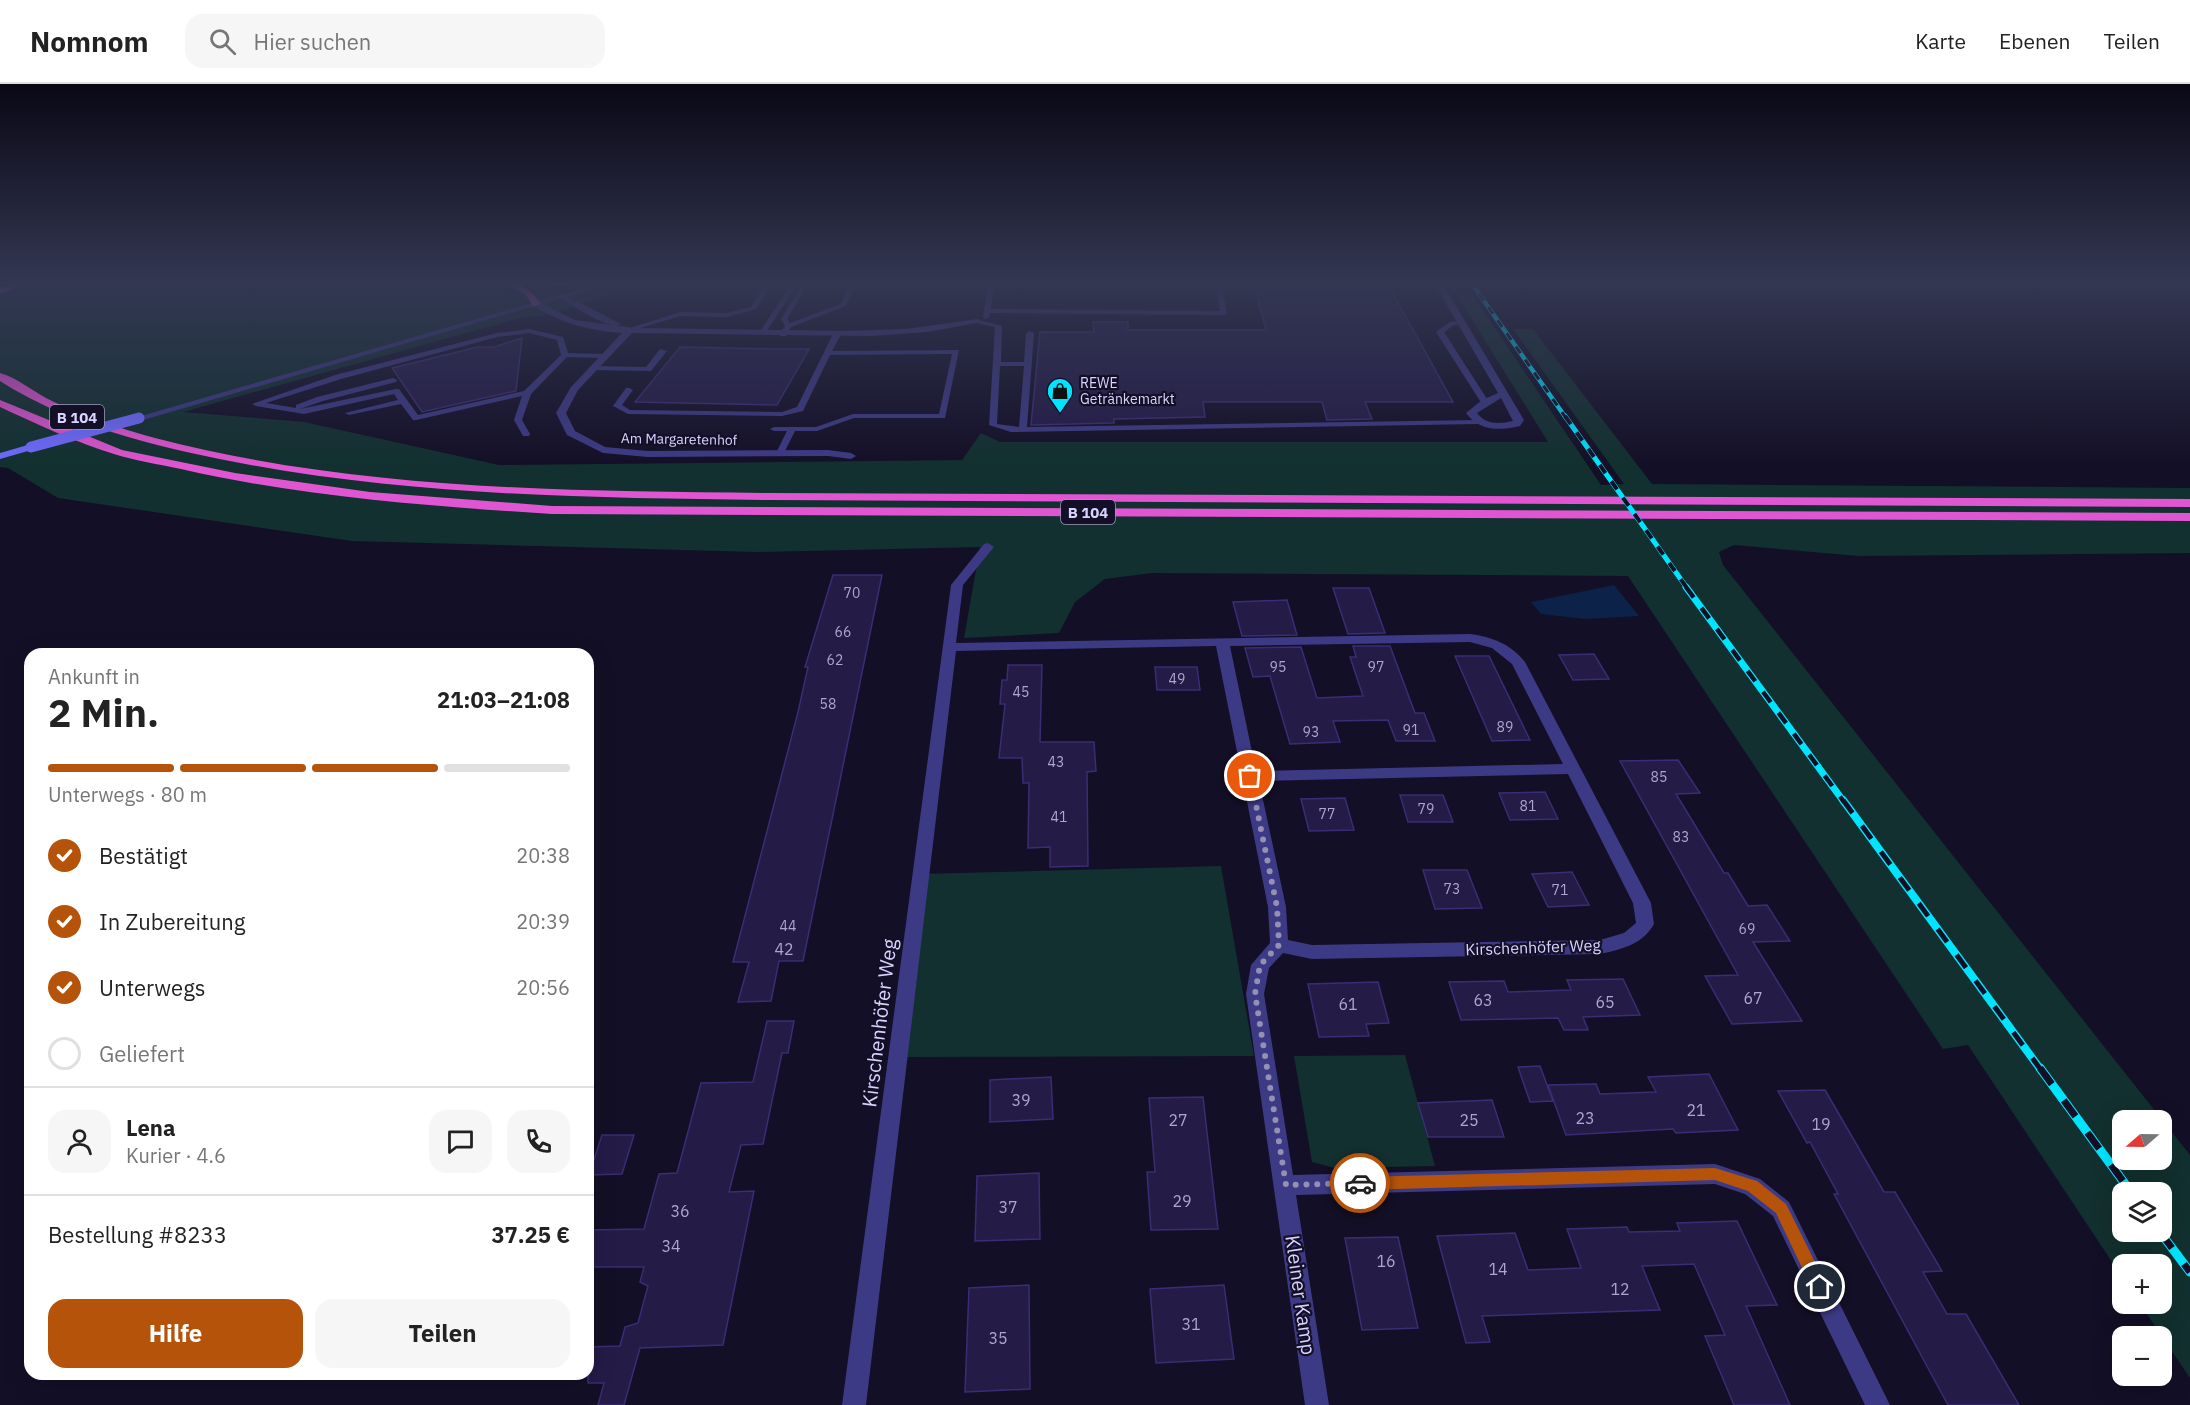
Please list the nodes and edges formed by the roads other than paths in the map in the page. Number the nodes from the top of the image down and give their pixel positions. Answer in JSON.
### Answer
{"nodes":[{"id":1,"x":401,"y":343,"type":"edge"},
{"id":2,"x":468,"y":343,"type":"edge"},
{"id":3,"x":561,"y":343,"type":"edge"},
{"id":4,"x":617,"y":343,"type":"edge"},
{"id":5,"x":833,"y":343,"type":"edge"},
{"id":6,"x":998,"y":343,"type":"edge"},
{"id":7,"x":1029,"y":343,"type":"edge"},
{"id":8,"x":1447,"y":343,"type":"edge"},
{"id":9,"x":1475,"y":343,"type":"edge"},
{"id":10,"x":663,"y":351,"type":"dead end"},
{"id":11,"x":828,"y":353,"type":"junction"},
{"id":12,"x":565,"y":355,"type":"junction"},
{"id":13,"x":603,"y":356,"type":"junction"},
{"id":14,"x":997,"y":364,"type":"junction"},
{"id":15,"x":1028,"y":364,"type":"junction"},
{"id":16,"x":592,"y":368,"type":"junction"},
{"id":17,"x":0,"y":376,"type":"edge"},
{"id":18,"x":393,"y":380,"type":"dead end"},
{"id":19,"x":629,"y":390,"type":"dead end"},
{"id":20,"x":527,"y":393,"type":"junction"},
{"id":21,"x":1505,"y":393,"type":"junction"},
{"id":22,"x":403,"y":401,"type":"junction"},
{"id":23,"x":1485,"y":402,"type":"junction"},
{"id":24,"x":0,"y":403,"type":"edge"},
{"id":25,"x":293,"y":410,"type":"junction"},
{"id":26,"x":349,"y":413,"type":"dead end"},
{"id":27,"x":139,"y":418,"type":"joint"},
{"id":28,"x":1478,"y":422,"type":"junction"},
{"id":29,"x":774,"y":429,"type":"dead end"},
{"id":30,"x":792,"y":429,"type":"junction"},
{"id":31,"x":1023,"y":430,"type":"junction"},
{"id":32,"x":526,"y":434,"type":"dead end"},
{"id":33,"x":780,"y":453,"type":"junction"},
{"id":34,"x":0,"y":456,"type":"edge"},
{"id":35,"x":851,"y":456,"type":"dead end"},
{"id":36,"x":2190,"y":503,"type":"edge"},
{"id":37,"x":2190,"y":517,"type":"edge"},
{"id":38,"x":987,"y":547,"type":"dead end"},
{"id":39,"x":1221,"y":642,"type":"junction"},
{"id":40,"x":948,"y":647,"type":"junction"},
{"id":41,"x":1575,"y":769,"type":"junction"},
{"id":42,"x":1250,"y":776,"type":"junction"},
{"id":43,"x":1279,"y":945,"type":"junction"},
{"id":44,"x":1286,"y":1185,"type":"junction"},
{"id":45,"x":854,"y":1405,"type":"edge"},
{"id":46,"x":1317,"y":1405,"type":"edge"},
{"id":47,"x":1878,"y":1405,"type":"edge"}],
"edges":[{"from":1,"to":27,"type":"street"},
{"from":2,"to":25,"type":"lane"},
{"from":3,"to":12,"type":"lane"},
{"from":4,"to":13,"type":"street","name":"Am Margaretenhof"},
{"from":5,"to":11,"type":"lane"},
{"from":6,"to":14,"type":"lane"},
{"from":7,"to":15,"type":"lane"},
{"from":8,"to":23,"type":"lane"},
{"from":9,"to":21,"type":"street"},
{"from":10,"to":16,"type":"lane"},
{"from":11,"to":19,"type":"lane"},
{"from":11,"to":30,"type":"lane"},
{"from":12,"to":13,"type":"lane"},
{"from":12,"to":20,"type":"lane"},
{"from":13,"to":16,"type":"street","name":"Am Margaretenhof"},
{"from":14,"to":15,"type":"lane"},
{"from":14,"to":31,"type":"lane"},
{"from":15,"to":31,"type":"lane"},
{"from":16,"to":33,"type":"street","name":"Am Margaretenhof"},
{"from":17,"to":36,"type":"highway","number":"B 104"},
{"from":18,"to":25,"type":"lane"},
{"from":20,"to":22,"type":"lane"},
{"from":20,"to":32,"type":"lane"},
{"from":21,"to":23,"type":"street"},
{"from":21,"to":28,"type":"street"},
{"from":22,"to":25,"type":"lane"},
{"from":22,"to":26,"type":"lane"},
{"from":23,"to":28,"type":"street"},
{"from":24,"to":37,"type":"highway","number":"B 104"},
{"from":27,"to":34,"type":"main road","bridge":true},
{"from":28,"to":31,"type":"lane"},
{"from":29,"to":30,"type":"lane"},
{"from":30,"to":33,"type":"lane"},
{"from":33,"to":35,"type":"street","name":"Am Margaretenhof"},
{"from":38,"to":40,"type":"street","name":"Kirschenhöfer Weg"},
{"from":39,"to":40,"type":"street","name":"Kirschenhöfer Weg"},
{"from":39,"to":41,"type":"street","name":"Kirschenhöfer Weg"},
{"from":39,"to":42,"type":"street"},
{"from":40,"to":45,"type":"street","name":"Kirschenhöfer Weg"},
{"from":41,"to":42,"type":"street"},
{"from":41,"to":43,"type":"street","name":"Kirschenhöfer Weg"},
{"from":42,"to":43,"type":"street"},
{"from":43,"to":44,"type":"street","name":"Kleiner Kamp"},
{"from":44,"to":46,"type":"street","name":"Kleiner Kamp"},
{"from":44,"to":47,"type":"street"}]}
